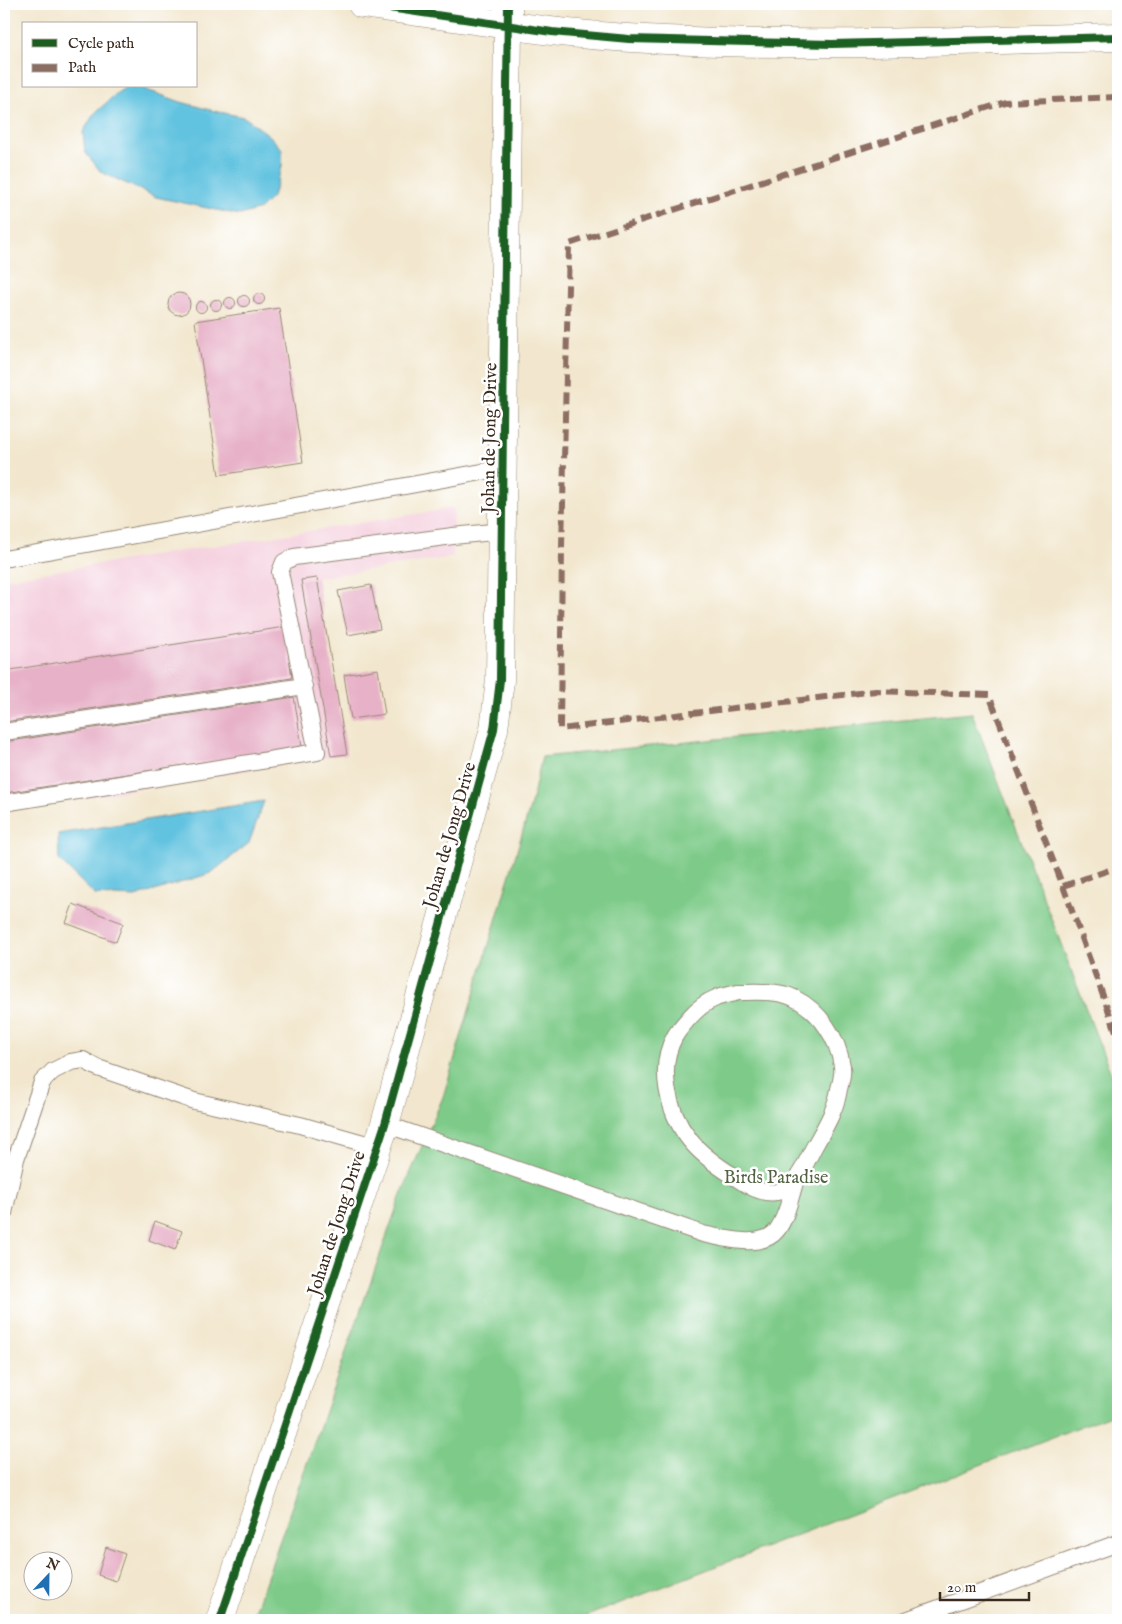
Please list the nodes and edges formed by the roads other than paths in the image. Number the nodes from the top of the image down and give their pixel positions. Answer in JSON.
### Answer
{"nodes":[{"id":1,"x":362,"y":4,"type":"edge"},
{"id":2,"x":508,"y":14,"type":"edge"},
{"id":3,"x":1118,"y":37,"type":"edge"},
{"id":4,"x":504,"y":468,"type":"junction"},
{"id":5,"x":503,"y":531,"type":"junction"},
{"id":6,"x":4,"y":558,"type":"edge"},
{"id":7,"x":304,"y":686,"type":"junction"},
{"id":8,"x":4,"y":732,"type":"edge"},
{"id":9,"x":4,"y":803,"type":"edge"},
{"id":10,"x":381,"y":1136,"type":"junction"},
{"id":11,"x":796,"y":1179,"type":"junction"},
{"id":12,"x":4,"y":1213,"type":"edge"},
{"id":13,"x":1118,"y":1543,"type":"edge"},
{"id":14,"x":220,"y":1620,"type":"edge"},
{"id":15,"x":906,"y":1620,"type":"edge"}],
"edges":[{"from":1,"to":2,"type":"street"},
{"from":2,"to":3,"type":"street"},
{"from":2,"to":4,"type":"street","name":"Johan de Jong Drive"},
{"from":4,"to":5,"type":"street","name":"Johan de Jong Drive"},
{"from":4,"to":6,"type":"lane"},
{"from":5,"to":7,"type":"lane"},
{"from":5,"to":10,"type":"street","name":"Johan de Jong Drive"},
{"from":7,"to":8,"type":"lane"},
{"from":7,"to":9,"type":"lane"},
{"from":10,"to":11,"type":"lane"},
{"from":10,"to":12,"type":"lane"},
{"from":10,"to":14,"type":"street","name":"Johan de Jong Drive"},
{"from":11,"to":11,"type":"lane"},
{"from":13,"to":15,"type":"lane"}]}
